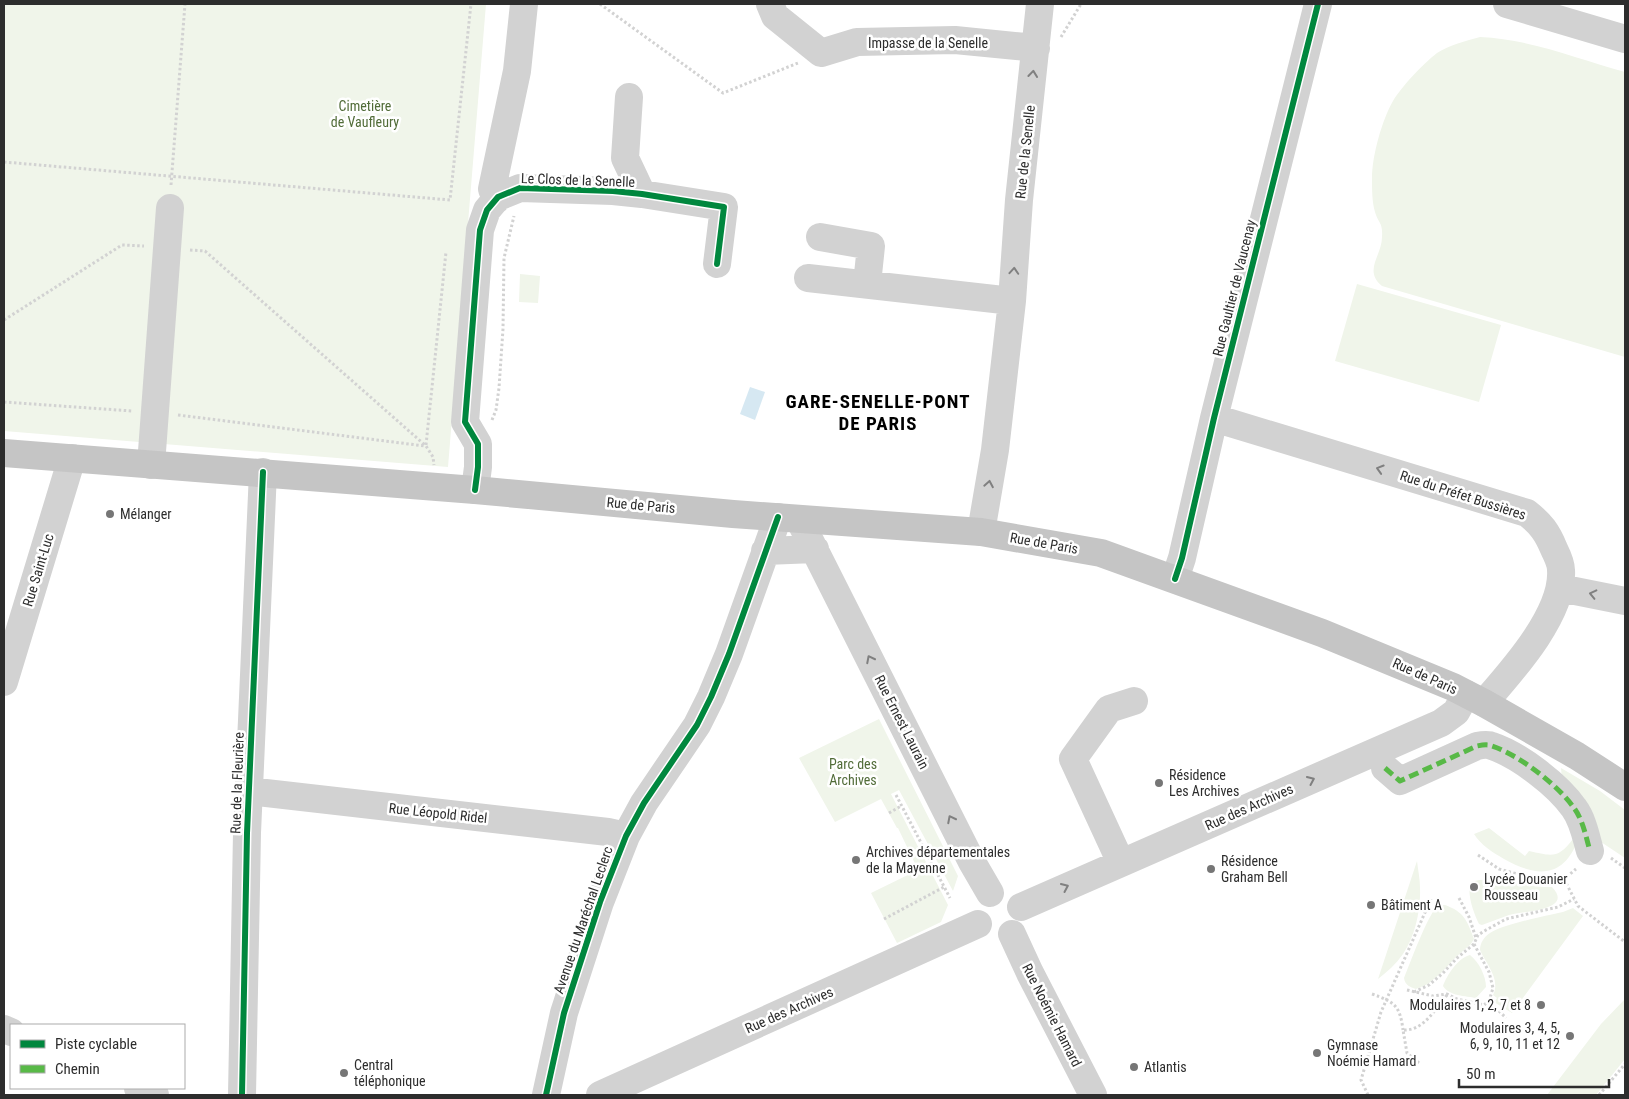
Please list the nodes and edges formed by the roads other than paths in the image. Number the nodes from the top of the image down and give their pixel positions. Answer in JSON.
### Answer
{"nodes":[{"id":1,"x":524,"y":4,"type":"edge"},
{"id":2,"x":770,"y":4,"type":"edge"},
{"id":3,"x":1040,"y":4,"type":"edge"},
{"id":4,"x":1318,"y":4,"type":"edge"},
{"id":5,"x":1507,"y":4,"type":"edge"},
{"id":6,"x":1625,"y":39,"type":"edge"},
{"id":7,"x":1036,"y":48,"type":"junction"},
{"id":8,"x":629,"y":97,"type":"dead end"},
{"id":9,"x":642,"y":194,"type":"junction"},
{"id":10,"x":496,"y":200,"type":"junction"},
{"id":11,"x":170,"y":208,"type":"road end"},
{"id":12,"x":820,"y":237,"type":"dead end"},
{"id":13,"x":717,"y":264,"type":"dead end"},
{"id":14,"x":808,"y":278,"type":"dead end"},
{"id":15,"x":867,"y":284,"type":"junction"},
{"id":16,"x":1012,"y":301,"type":"junction"},
{"id":17,"x":1214,"y":418,"type":"junction"},
{"id":18,"x":4,"y":453,"type":"edge"},
{"id":19,"x":72,"y":458,"type":"junction"},
{"id":20,"x":150,"y":465,"type":"junction"},
{"id":21,"x":263,"y":472,"type":"junction"},
{"id":22,"x":475,"y":490,"type":"junction"},
{"id":23,"x":788,"y":518,"type":"junction"},
{"id":24,"x":981,"y":532,"type":"junction"},
{"id":25,"x":815,"y":550,"type":"junction"},
{"id":26,"x":765,"y":552,"type":"junction"},
{"id":27,"x":1175,"y":579,"type":"junction"},
{"id":28,"x":1560,"y":588,"type":"junction"},
{"id":29,"x":1625,"y":601,"type":"edge"},
{"id":30,"x":5,"y":676,"type":"edge"},
{"id":31,"x":1475,"y":699,"type":"junction"},
{"id":32,"x":1134,"y":701,"type":"dead end"},
{"id":33,"x":1385,"y":768,"type":"dead end"},
{"id":34,"x":1625,"y":787,"type":"edge"},
{"id":35,"x":249,"y":791,"type":"junction"},
{"id":36,"x":626,"y":836,"type":"junction"},
{"id":37,"x":1590,"y":851,"type":"road end"},
{"id":38,"x":1120,"y":863,"type":"junction"},
{"id":39,"x":990,"y":893,"type":"junction"},
{"id":40,"x":1021,"y":907,"type":"junction"},
{"id":41,"x":978,"y":924,"type":"junction"},
{"id":42,"x":1012,"y":934,"type":"junction"},
{"id":43,"x":140,"y":1089,"type":"edge"},
{"id":44,"x":155,"y":1095,"type":"edge"},
{"id":45,"x":242,"y":1095,"type":"edge"},
{"id":46,"x":546,"y":1095,"type":"edge"},
{"id":47,"x":600,"y":1095,"type":"edge"},
{"id":48,"x":1093,"y":1095,"type":"edge"}],
"edges":[{"from":1,"to":10,"type":"street"},
{"from":2,"to":7,"type":"street","name":"Impasse de la Senelle"},
{"from":3,"to":7,"type":"street","name":"Rue de la Senelle"},
{"from":4,"to":17,"type":"street","name":"Rue Gaultier de Vaucenay"},
{"from":5,"to":6,"type":"street"},
{"from":16,"to":7,"type":"street","name":"Rue de la Senelle","one_way":true},
{"from":8,"to":9,"type":"street"},
{"from":9,"to":10,"type":"street","name":"Le Clos de la Senelle"},
{"from":9,"to":13,"type":"street","name":"Le Clos de la Senelle"},
{"from":10,"to":22,"type":"street"},
{"from":11,"to":20,"type":"street"},
{"from":12,"to":15,"type":"street"},
{"from":14,"to":15,"type":"street"},
{"from":15,"to":16,"type":"street"},
{"from":24,"to":16,"type":"street","name":"Rue de la Senelle","one_way":true},
{"from":17,"to":27,"type":"street","name":"Rue Gaultier de Vaucenay"},
{"from":28,"to":17,"type":"street","name":"Rue du Préfet Bussières","one_way":true},
{"from":18,"to":19,"type":"main road","name":"Rue de Paris"},
{"from":19,"to":20,"type":"main road","name":"Rue de Paris"},
{"from":19,"to":30,"type":"street","name":"Rue Saint-Luc"},
{"from":20,"to":21,"type":"main road","name":"Rue de Paris"},
{"from":21,"to":22,"type":"main road","name":"Rue de Paris"},
{"from":21,"to":35,"type":"street","name":"Rue de la Fleurière"},
{"from":22,"to":23,"type":"main road","name":"Rue de Paris"},
{"from":23,"to":24,"type":"main road","name":"Rue de Paris"},
{"from":23,"to":25,"type":"street","name":"Rue Ernest Laurain"},
{"from":23,"to":26,"type":"street","name":"Avenue du Maréchal Leclerc"},
{"from":24,"to":27,"type":"main road","name":"Rue de Paris"},
{"from":25,"to":26,"type":"street"},
{"from":39,"to":25,"type":"street","name":"Rue Ernest Laurain","one_way":true},
{"from":26,"to":36,"type":"street","name":"Avenue du Maréchal Leclerc"},
{"from":27,"to":31,"type":"main road","name":"Rue de Paris"},
{"from":29,"to":28,"type":"street","one_way":true},
{"from":28,"to":31,"type":"street","name":"Rue du Préfet Bussières"},
{"from":31,"to":34,"type":"main road","name":"Rue de Paris"},
{"from":38,"to":31,"type":"street","name":"Rue des Archives","one_way":true},
{"from":32,"to":38,"type":"street"},
{"from":33,"to":37,"type":"street"},
{"from":35,"to":36,"type":"street","name":"Rue Léopold Ridel"},
{"from":35,"to":45,"type":"street","name":"Rue de la Fleurière"},
{"from":36,"to":46,"type":"street","name":"Avenue du Maréchal Leclerc"},
{"from":40,"to":38,"type":"street","name":"Rue des Archives","one_way":true},
{"from":39,"to":40,"type":"street"},
{"from":39,"to":41,"type":"street"},
{"from":40,"to":42,"type":"street"},
{"from":41,"to":42,"type":"street"},
{"from":41,"to":47,"type":"street","name":"Rue des Archives"},
{"from":42,"to":48,"type":"street","name":"Rue Noémie Hamard"},
{"from":43,"to":44,"type":"street"}]}
